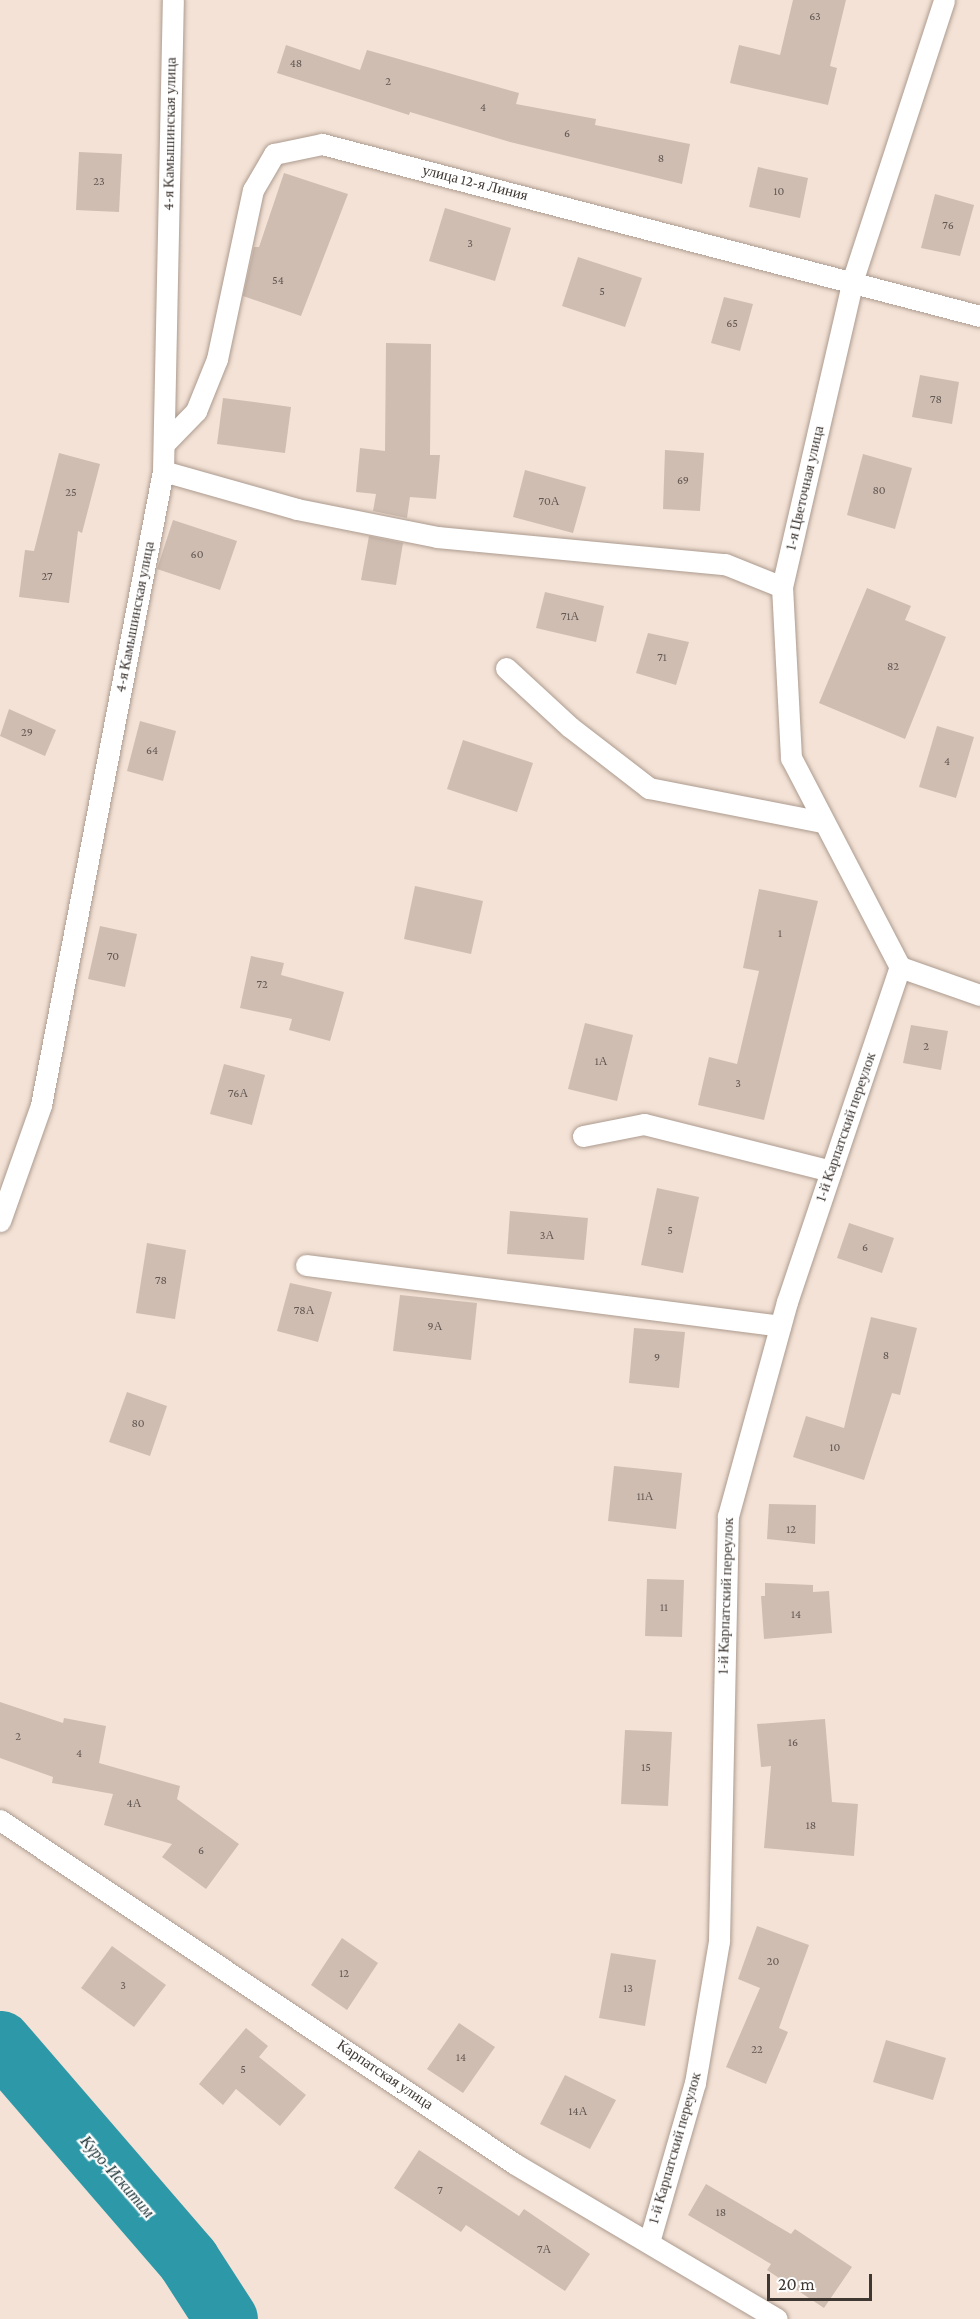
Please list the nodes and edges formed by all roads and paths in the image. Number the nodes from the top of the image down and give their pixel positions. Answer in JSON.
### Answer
{"nodes":[{"id":1,"x":172,"y":0,"type":"edge"},
{"id":2,"x":944,"y":0,"type":"edge"},
{"id":3,"x":853,"y":279,"type":"junction"},
{"id":4,"x":980,"y":316,"type":"edge"},
{"id":5,"x":165,"y":442,"type":"junction"},
{"id":6,"x":163,"y":471,"type":"junction"},
{"id":7,"x":782,"y":587,"type":"junction"},
{"id":8,"x":506,"y":668,"type":"dead end"},
{"id":9,"x":822,"y":822,"type":"junction"},
{"id":10,"x":900,"y":967,"type":"junction"},
{"id":11,"x":980,"y":995,"type":"edge"},
{"id":12,"x":583,"y":1136,"type":"dead end"},
{"id":13,"x":831,"y":1171,"type":"junction"},
{"id":14,"x":0,"y":1221,"type":"edge"},
{"id":15,"x":306,"y":1265,"type":"dead end"},
{"id":16,"x":780,"y":1326,"type":"junction"},
{"id":17,"x":0,"y":1820,"type":"edge"},
{"id":18,"x":649,"y":2242,"type":"junction"},
{"id":19,"x":777,"y":2319,"type":"edge"}],
"edges":[{"from":1,"to":5,"type":"lane","name":"4-я Камышинская улица"},
{"from":2,"to":3,"type":"lane","name":"1-я Цветочная улица"},
{"from":3,"to":4,"type":"lane","name":"улица 12-я Линия"},
{"from":3,"to":5,"type":"lane","name":"улица 12-я Линия"},
{"from":3,"to":7,"type":"lane","name":"1-я Цветочная улица"},
{"from":5,"to":6,"type":"lane","name":"4-я Камышинская улица"},
{"from":6,"to":7,"type":"lane"},
{"from":6,"to":14,"type":"lane","name":"4-я Камышинская улица"},
{"from":7,"to":9,"type":"lane","name":"1-я Цветочная улица"},
{"from":8,"to":9,"type":"lane"},
{"from":9,"to":10,"type":"lane","name":"1-я Цветочная улица"},
{"from":10,"to":11,"type":"lane"},
{"from":10,"to":13,"type":"lane","name":"1-й Карпатский переулок"},
{"from":12,"to":13,"type":"lane"},
{"from":13,"to":16,"type":"lane","name":"1-й Карпатский переулок"},
{"from":15,"to":16,"type":"lane"},
{"from":16,"to":18,"type":"lane","name":"1-й Карпатский переулок"},
{"from":17,"to":18,"type":"lane","name":"Карпатская улица"},
{"from":18,"to":19,"type":"lane","name":"Карпатская улица"}]}
